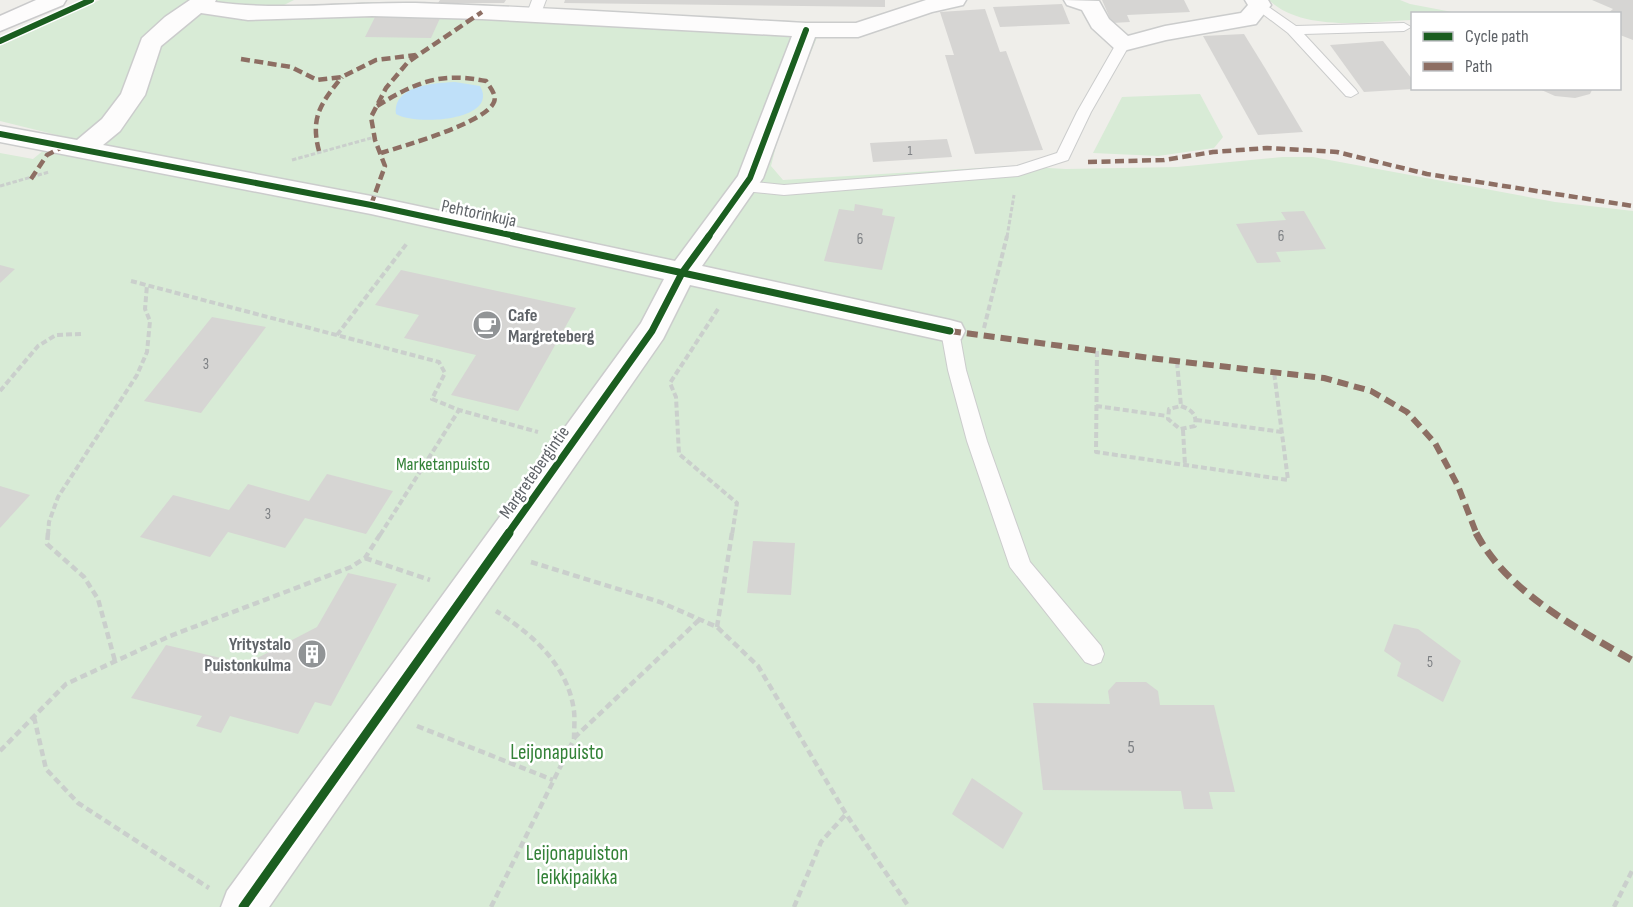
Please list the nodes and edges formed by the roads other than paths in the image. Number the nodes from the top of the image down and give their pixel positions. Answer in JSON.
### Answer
{"nodes":[{"id":1,"x":56,"y":0,"type":"edge"},
{"id":2,"x":955,"y":0,"type":"edge"},
{"id":3,"x":1075,"y":0,"type":"edge"},
{"id":4,"x":202,"y":3,"type":"edge"},
{"id":5,"x":1258,"y":3,"type":"edge"},
{"id":6,"x":536,"y":8,"type":"edge"},
{"id":7,"x":0,"y":24,"type":"edge"},
{"id":8,"x":1404,"y":27,"type":"dead end"},
{"id":9,"x":806,"y":30,"type":"junction"},
{"id":10,"x":1293,"y":30,"type":"junction"},
{"id":11,"x":1123,"y":44,"type":"junction"},
{"id":12,"x":1351,"y":93,"type":"dead end"},
{"id":13,"x":0,"y":134,"type":"edge"},
{"id":14,"x":84,"y":148,"type":"junction"},
{"id":15,"x":744,"y":186,"type":"junction"},
{"id":16,"x":682,"y":273,"type":"junction"},
{"id":17,"x":951,"y":331,"type":"joint"},
{"id":18,"x":1094,"y":654,"type":"dead end"},
{"id":19,"x":231,"y":901,"type":"edge"}],
"edges":[{"from":1,"to":7,"type":"street"},
{"from":2,"to":9,"type":"street"},
{"from":3,"to":11,"type":"street"},
{"from":4,"to":6,"type":"street"},
{"from":4,"to":14,"type":"street"},
{"from":5,"to":10,"type":"lane"},
{"from":5,"to":11,"type":"street"},
{"from":6,"to":9,"type":"street"},
{"from":8,"to":10,"type":"lane"},
{"from":9,"to":15,"type":"street","name":"Margretebergintie"},
{"from":10,"to":12,"type":"lane"},
{"from":11,"to":15,"type":"lane"},
{"from":13,"to":14,"type":"street","name":"Pehtorinkuja"},
{"from":14,"to":16,"type":"street","name":"Pehtorinkuja"},
{"from":15,"to":16,"type":"street","name":"Margretebergintie"},
{"from":16,"to":17,"type":"street","name":"Pehtorinkuja"},
{"from":16,"to":19,"type":"street","name":"Margretebergintie"},
{"from":17,"to":18,"type":"lane"}]}
